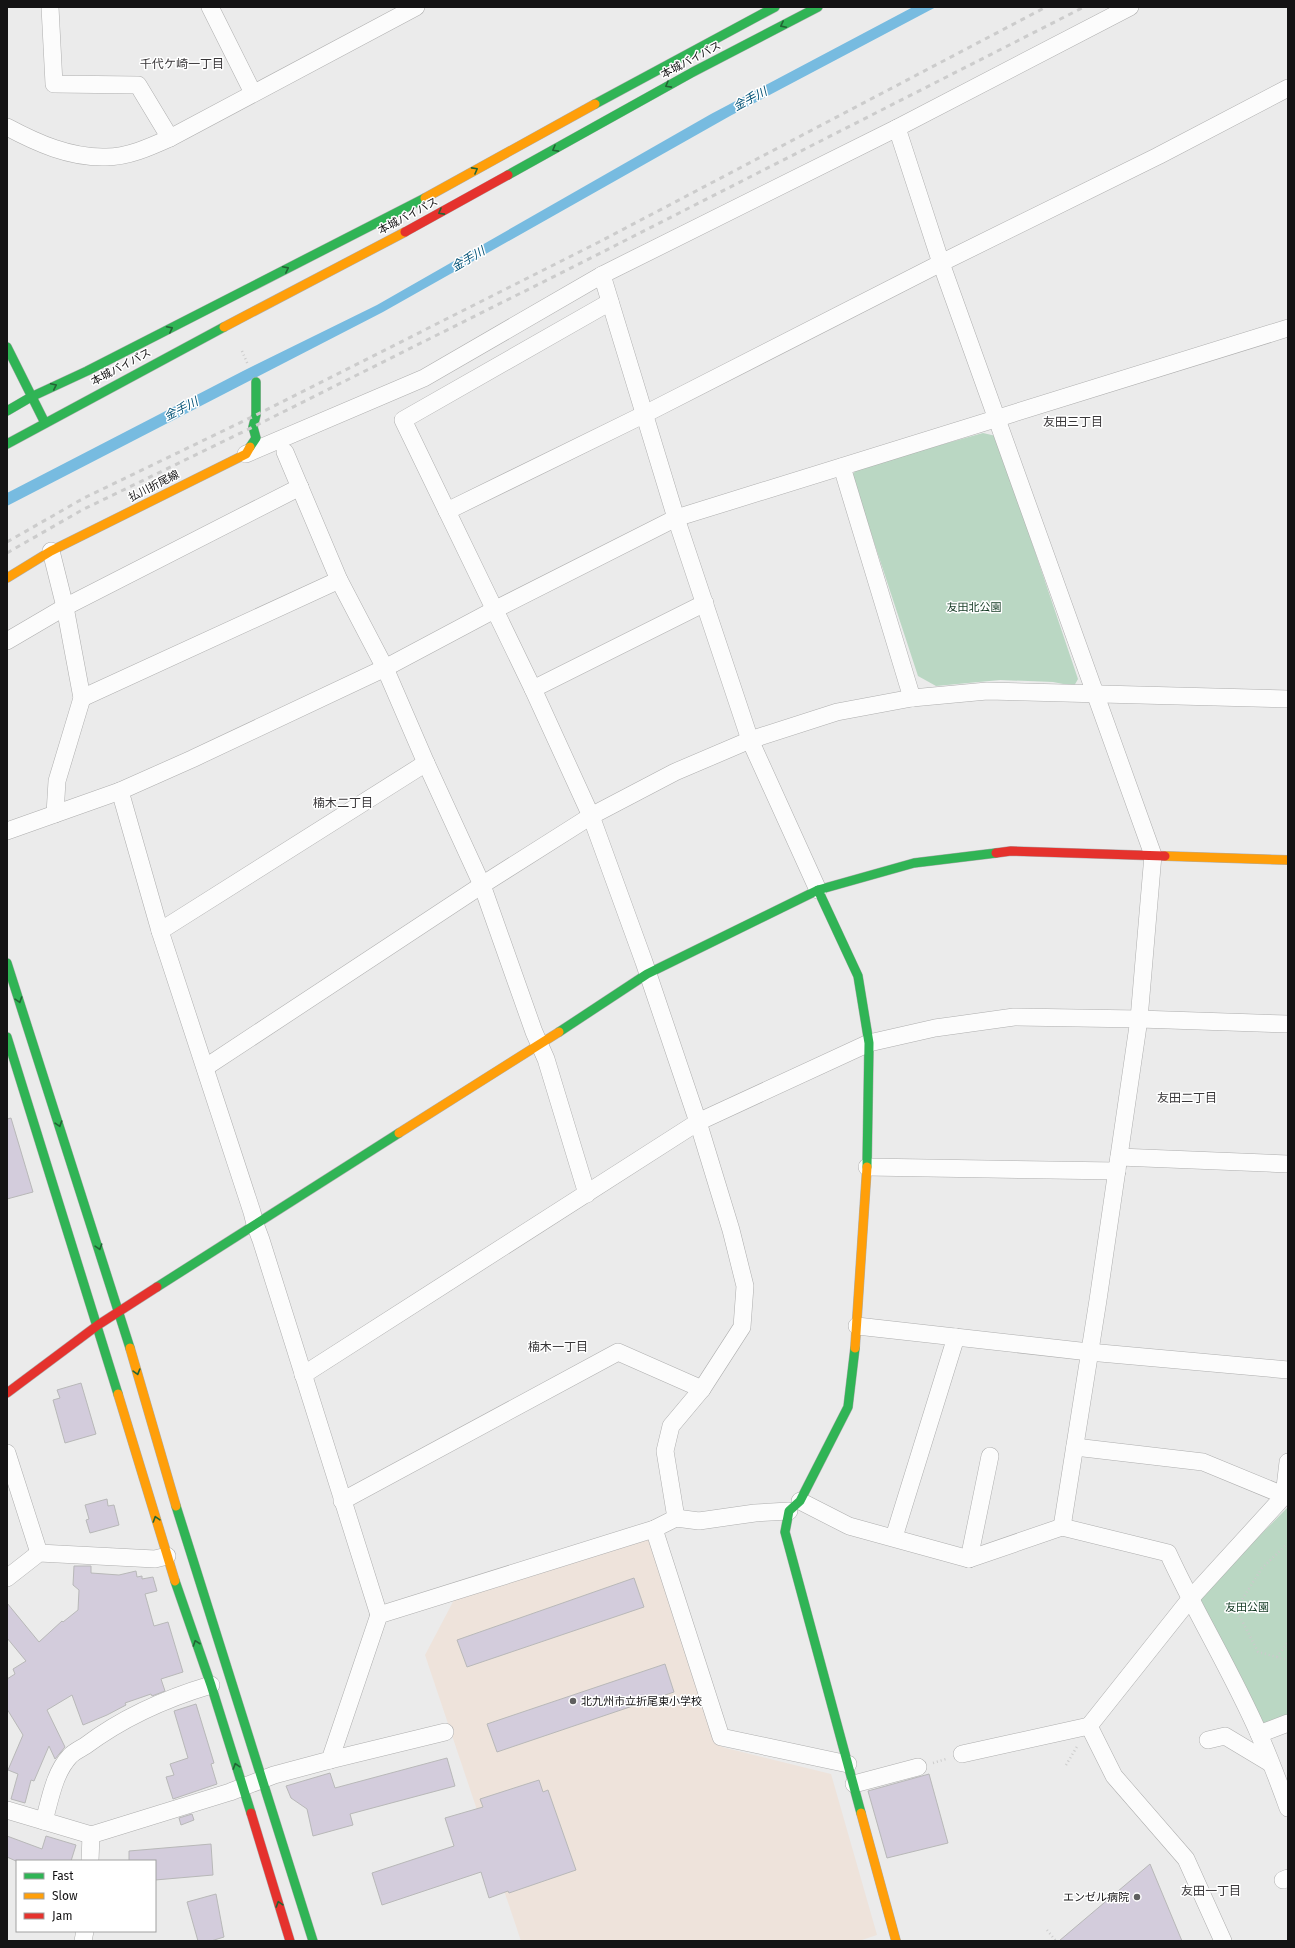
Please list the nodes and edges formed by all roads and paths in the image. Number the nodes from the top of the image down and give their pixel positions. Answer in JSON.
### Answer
{"nodes":[{"id":1,"x":50,"y":7,"type":"edge"},
{"id":2,"x":210,"y":7,"type":"edge"},
{"id":3,"x":416,"y":7,"type":"edge"},
{"id":4,"x":775,"y":7,"type":"edge"},
{"id":5,"x":818,"y":7,"type":"edge"},
{"id":6,"x":1130,"y":7,"type":"edge"},
{"id":7,"x":1288,"y":88,"type":"edge"},
{"id":8,"x":253,"y":93,"type":"junction"},
{"id":9,"x":7,"y":127,"type":"edge"},
{"id":10,"x":897,"y":128,"type":"junction"},
{"id":11,"x":170,"y":138,"type":"junction"},
{"id":12,"x":941,"y":263,"type":"junction"},
{"id":13,"x":602,"y":275,"type":"junction"},
{"id":14,"x":610,"y":302,"type":"junction"},
{"id":15,"x":1288,"y":328,"type":"edge"},
{"id":16,"x":7,"y":347,"type":"edge"},
{"id":17,"x":256,"y":382,"type":"dead end"},
{"id":18,"x":31,"y":397,"type":"junction"},
{"id":19,"x":7,"y":411,"type":"edge"},
{"id":20,"x":645,"y":414,"type":"junction"},
{"id":21,"x":998,"y":417,"type":"junction"},
{"id":22,"x":45,"y":423,"type":"junction"},
{"id":23,"x":7,"y":444,"type":"edge"},
{"id":24,"x":285,"y":452,"type":"dead end"},
{"id":25,"x":246,"y":454,"type":"junction"},
{"id":26,"x":842,"y":467,"type":"junction"},
{"id":27,"x":300,"y":486,"type":"junction"},
{"id":28,"x":448,"y":511,"type":"junction"},
{"id":29,"x":676,"y":518,"type":"junction"},
{"id":30,"x":51,"y":552,"type":"junction"},
{"id":31,"x":7,"y":578,"type":"edge"},
{"id":32,"x":339,"y":580,"type":"junction"},
{"id":33,"x":706,"y":603,"type":"junction"},
{"id":34,"x":65,"y":608,"type":"junction"},
{"id":35,"x":494,"y":610,"type":"junction"},
{"id":36,"x":7,"y":641,"type":"edge"},
{"id":37,"x":385,"y":668,"type":"junction"},
{"id":38,"x":534,"y":689,"type":"junction"},
{"id":39,"x":1095,"y":692,"type":"junction"},
{"id":40,"x":82,"y":698,"type":"junction"},
{"id":41,"x":912,"y":698,"type":"junction"},
{"id":42,"x":1288,"y":699,"type":"edge"},
{"id":43,"x":750,"y":740,"type":"junction"},
{"id":44,"x":426,"y":763,"type":"junction"},
{"id":45,"x":120,"y":791,"type":"junction"},
{"id":46,"x":55,"y":814,"type":"junction"},
{"id":47,"x":591,"y":816,"type":"junction"},
{"id":48,"x":7,"y":831,"type":"edge"},
{"id":49,"x":1153,"y":855,"type":"junction"},
{"id":50,"x":1288,"y":860,"type":"edge"},
{"id":51,"x":482,"y":885,"type":"junction"},
{"id":52,"x":818,"y":890,"type":"junction"},
{"id":53,"x":160,"y":931,"type":"junction"},
{"id":54,"x":7,"y":963,"type":"edge"},
{"id":55,"x":647,"y":974,"type":"junction"},
{"id":56,"x":1139,"y":1019,"type":"junction"},
{"id":57,"x":1288,"y":1024,"type":"edge"},
{"id":58,"x":7,"y":1037,"type":"edge"},
{"id":59,"x":869,"y":1043,"type":"junction"},
{"id":60,"x":539,"y":1045,"type":"junction"},
{"id":61,"x":206,"y":1067,"type":"junction"},
{"id":62,"x":13,"y":1074,"type":"edge"},
{"id":63,"x":698,"y":1122,"type":"junction"},
{"id":64,"x":1118,"y":1164,"type":"junction"},
{"id":65,"x":1288,"y":1164,"type":"edge"},
{"id":66,"x":867,"y":1167,"type":"junction"},
{"id":67,"x":587,"y":1194,"type":"junction"},
{"id":68,"x":254,"y":1224,"type":"junction"},
{"id":69,"x":120,"y":1312,"type":"junction"},
{"id":70,"x":98,"y":1325,"type":"junction"},
{"id":71,"x":857,"y":1326,"type":"junction"},
{"id":72,"x":956,"y":1337,"type":"junction"},
{"id":73,"x":1089,"y":1352,"type":"junction"},
{"id":74,"x":1288,"y":1370,"type":"edge"},
{"id":75,"x":303,"y":1375,"type":"junction"},
{"id":76,"x":702,"y":1389,"type":"junction"},
{"id":77,"x":7,"y":1393,"type":"edge"},
{"id":78,"x":1075,"y":1447,"type":"junction"},
{"id":79,"x":7,"y":1453,"type":"edge"},
{"id":80,"x":990,"y":1456,"type":"dead end"},
{"id":81,"x":1288,"y":1462,"type":"edge"},
{"id":82,"x":1286,"y":1497,"type":"edge"},
{"id":83,"x":342,"y":1501,"type":"junction"},
{"id":84,"x":795,"y":1506,"type":"junction"},
{"id":85,"x":676,"y":1518,"type":"junction"},
{"id":86,"x":1062,"y":1527,"type":"junction"},
{"id":87,"x":654,"y":1528,"type":"junction"},
{"id":88,"x":894,"y":1536,"type":"junction"},
{"id":89,"x":1288,"y":1543,"type":"edge"},
{"id":90,"x":39,"y":1553,"type":"junction"},
{"id":91,"x":167,"y":1556,"type":"junction"},
{"id":92,"x":969,"y":1559,"type":"junction"},
{"id":93,"x":7,"y":1578,"type":"edge"},
{"id":94,"x":1190,"y":1599,"type":"junction"},
{"id":95,"x":379,"y":1615,"type":"junction"},
{"id":96,"x":1288,"y":1642,"type":"edge"},
{"id":97,"x":1277,"y":1657,"type":"junction"},
{"id":98,"x":1288,"y":1660,"type":"edge"},
{"id":99,"x":211,"y":1686,"type":"junction"},
{"id":100,"x":1288,"y":1723,"type":"edge"},
{"id":101,"x":1089,"y":1726,"type":"junction"},
{"id":102,"x":445,"y":1732,"type":"dead end"},
{"id":103,"x":1259,"y":1734,"type":"junction"},
{"id":104,"x":1208,"y":1740,"type":"dead end"},
{"id":105,"x":962,"y":1754,"type":"joint"},
{"id":106,"x":330,"y":1760,"type":"junction"},
{"id":107,"x":1270,"y":1763,"type":"junction"},
{"id":108,"x":848,"y":1764,"type":"junction"},
{"id":109,"x":918,"y":1767,"type":"joint"},
{"id":110,"x":263,"y":1780,"type":"junction"},
{"id":111,"x":854,"y":1784,"type":"junction"},
{"id":112,"x":242,"y":1788,"type":"junction"},
{"id":113,"x":1288,"y":1808,"type":"edge"},
{"id":114,"x":7,"y":1810,"type":"edge"},
{"id":115,"x":44,"y":1821,"type":"junction"},
{"id":116,"x":91,"y":1835,"type":"junction"},
{"id":117,"x":90,"y":1860,"type":"edge"},
{"id":118,"x":1048,"y":1930,"type":"dead end"},
{"id":119,"x":290,"y":1941,"type":"edge"},
{"id":120,"x":313,"y":1941,"type":"edge"},
{"id":121,"x":896,"y":1941,"type":"edge"},
{"id":122,"x":1056,"y":1941,"type":"edge"},
{"id":123,"x":1223,"y":1941,"type":"edge"}],
"edges":[{"from":1,"to":11,"type":"street"},
{"from":2,"to":8,"type":"street"},
{"from":3,"to":8,"type":"street"},
{"from":18,"to":4,"type":"main road","name":"本城バイパス","one_way":true},
{"from":5,"to":22,"type":"main road","name":"本城バイパス","one_way":true},
{"from":6,"to":10,"type":"street"},
{"from":7,"to":12,"type":"street"},
{"from":8,"to":11,"type":"street"},
{"from":9,"to":11,"type":"street"},
{"from":10,"to":12,"type":"street"},
{"from":10,"to":13,"type":"street"},
{"from":12,"to":20,"type":"street"},
{"from":12,"to":21,"type":"street"},
{"from":13,"to":14,"type":"street"},
{"from":13,"to":25,"type":"street"},
{"from":14,"to":20,"type":"street"},
{"from":14,"to":28,"type":"street"},
{"from":15,"to":21,"type":"street"},
{"from":16,"to":18,"type":"main road"},
{"from":17,"to":25,"type":"main road"},
{"from":18,"to":19,"type":"main road","name":"本城バイパス"},
{"from":18,"to":22,"type":"main road"},
{"from":20,"to":28,"type":"street"},
{"from":20,"to":29,"type":"street"},
{"from":21,"to":26,"type":"street"},
{"from":21,"to":39,"type":"street"},
{"from":22,"to":23,"type":"main road","name":"本城バイパス"},
{"from":24,"to":27,"type":"street"},
{"from":25,"to":30,"type":"main road","name":"払川折尾線"},
{"from":26,"to":29,"type":"street"},
{"from":26,"to":41,"type":"street"},
{"from":27,"to":32,"type":"street"},
{"from":27,"to":34,"type":"street"},
{"from":28,"to":35,"type":"street"},
{"from":29,"to":33,"type":"street"},
{"from":29,"to":35,"type":"street"},
{"from":30,"to":31,"type":"main road","name":"払川折尾線"},
{"from":30,"to":34,"type":"street"},
{"from":32,"to":37,"type":"street"},
{"from":32,"to":40,"type":"street"},
{"from":33,"to":38,"type":"street"},
{"from":33,"to":43,"type":"street"},
{"from":34,"to":36,"type":"street"},
{"from":34,"to":40,"type":"street"},
{"from":35,"to":37,"type":"street"},
{"from":35,"to":38,"type":"street"},
{"from":37,"to":44,"type":"street"},
{"from":37,"to":45,"type":"street"},
{"from":38,"to":47,"type":"street"},
{"from":39,"to":41,"type":"street"},
{"from":39,"to":42,"type":"street"},
{"from":39,"to":49,"type":"street"},
{"from":40,"to":46,"type":"street"},
{"from":41,"to":43,"type":"street"},
{"from":43,"to":47,"type":"street"},
{"from":43,"to":52,"type":"street"},
{"from":44,"to":51,"type":"street"},
{"from":44,"to":53,"type":"street"},
{"from":45,"to":46,"type":"street"},
{"from":45,"to":53,"type":"street"},
{"from":46,"to":48,"type":"street"},
{"from":47,"to":51,"type":"street"},
{"from":47,"to":55,"type":"street"},
{"from":49,"to":50,"type":"main road"},
{"from":49,"to":52,"type":"main road"},
{"from":49,"to":56,"type":"street"},
{"from":51,"to":60,"type":"street"},
{"from":51,"to":61,"type":"street"},
{"from":52,"to":55,"type":"main road"},
{"from":52,"to":59,"type":"main road"},
{"from":53,"to":61,"type":"street"},
{"from":54,"to":69,"type":"main road","one_way":true},
{"from":55,"to":60,"type":"main road"},
{"from":55,"to":63,"type":"street"},
{"from":56,"to":57,"type":"street"},
{"from":56,"to":59,"type":"street"},
{"from":56,"to":64,"type":"street"},
{"from":58,"to":62,"type":"main road"},
{"from":59,"to":63,"type":"street"},
{"from":59,"to":66,"type":"main road"},
{"from":60,"to":67,"type":"street"},
{"from":60,"to":68,"type":"main road"},
{"from":61,"to":68,"type":"street"},
{"from":62,"to":70,"type":"main road"},
{"from":63,"to":67,"type":"street"},
{"from":63,"to":76,"type":"street"},
{"from":64,"to":65,"type":"street"},
{"from":64,"to":66,"type":"street"},
{"from":64,"to":73,"type":"street"},
{"from":66,"to":71,"type":"main road"},
{"from":67,"to":75,"type":"street"},
{"from":68,"to":69,"type":"main road"},
{"from":68,"to":75,"type":"street"},
{"from":69,"to":70,"type":"main road"},
{"from":69,"to":110,"type":"main road","one_way":true},
{"from":70,"to":77,"type":"main road"},
{"from":91,"to":70,"type":"main road","one_way":true},
{"from":71,"to":72,"type":"street"},
{"from":71,"to":84,"type":"main road"},
{"from":72,"to":73,"type":"street"},
{"from":72,"to":88,"type":"street"},
{"from":73,"to":74,"type":"street"},
{"from":73,"to":78,"type":"street"},
{"from":75,"to":83,"type":"street"},
{"from":76,"to":83,"type":"street"},
{"from":76,"to":85,"type":"street"},
{"from":78,"to":82,"type":"street"},
{"from":78,"to":86,"type":"street"},
{"from":79,"to":90,"type":"street"},
{"from":80,"to":92,"type":"street"},
{"from":81,"to":82,"type":"street"},
{"from":82,"to":94,"type":"street"},
{"from":83,"to":95,"type":"street"},
{"from":84,"to":85,"type":"street"},
{"from":84,"to":88,"type":"street"},
{"from":84,"to":108,"type":"main road"},
{"from":85,"to":87,"type":"street"},
{"from":86,"to":92,"type":"street"},
{"from":86,"to":94,"type":"street"},
{"from":87,"to":95,"type":"street"},
{"from":87,"to":108,"type":"street"},
{"from":88,"to":92,"type":"street"},
{"from":89,"to":97,"type":"path"},
{"from":90,"to":91,"type":"street"},
{"from":90,"to":93,"type":"street"},
{"from":99,"to":91,"type":"main road","one_way":true},
{"from":94,"to":101,"type":"street"},
{"from":94,"to":103,"type":"street"},
{"from":95,"to":106,"type":"street"},
{"from":96,"to":97,"type":"path"},
{"from":97,"to":98,"type":"path"},
{"from":112,"to":99,"type":"main road","one_way":true},
{"from":99,"to":115,"type":"street"},
{"from":100,"to":103,"type":"street"},
{"from":101,"to":105,"type":"street"},
{"from":101,"to":123,"type":"street"},
{"from":102,"to":106,"type":"street"},
{"from":103,"to":107,"type":"street"},
{"from":104,"to":107,"type":"street"},
{"from":105,"to":109,"type":"path"},
{"from":106,"to":110,"type":"street"},
{"from":107,"to":113,"type":"street"},
{"from":108,"to":111,"type":"main road"},
{"from":109,"to":111,"type":"street"},
{"from":110,"to":112,"type":"street"},
{"from":110,"to":120,"type":"main road"},
{"from":111,"to":121,"type":"main road"},
{"from":112,"to":116,"type":"street"},
{"from":119,"to":112,"type":"main road","one_way":true},
{"from":114,"to":115,"type":"street"},
{"from":115,"to":116,"type":"street"},
{"from":116,"to":117,"type":"street"},
{"from":118,"to":122,"type":"path"}]}
